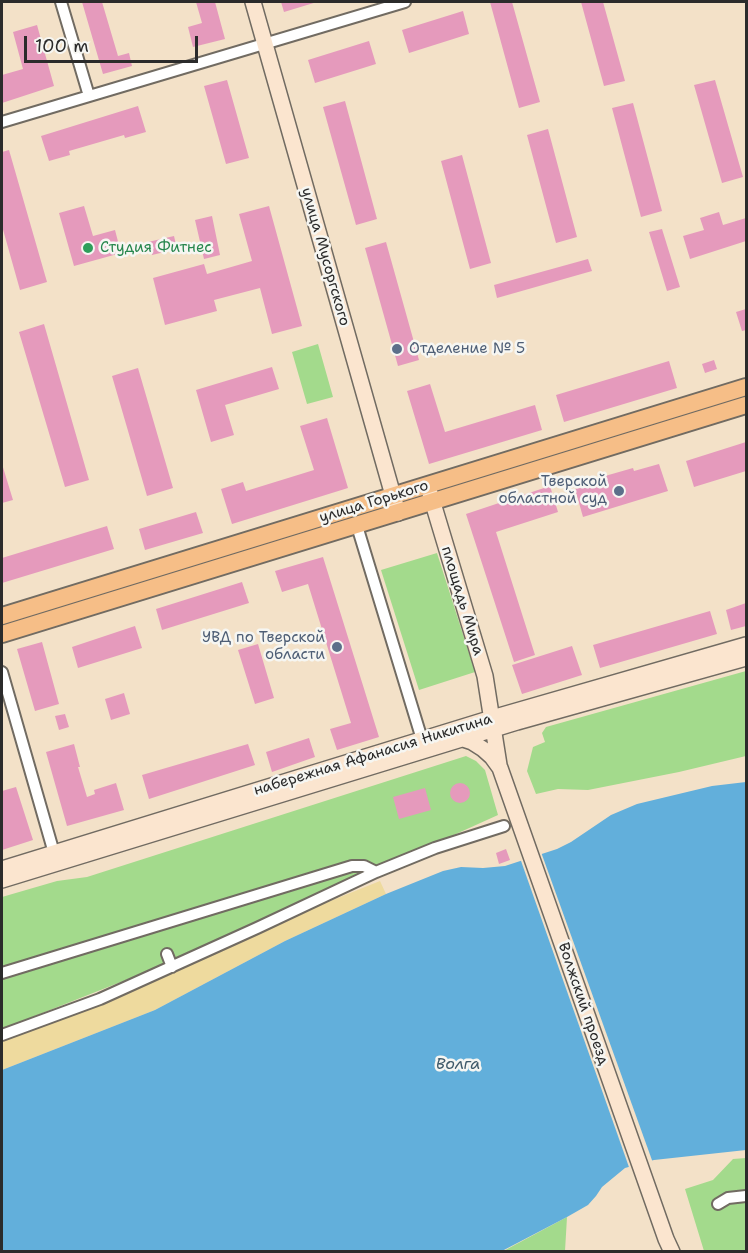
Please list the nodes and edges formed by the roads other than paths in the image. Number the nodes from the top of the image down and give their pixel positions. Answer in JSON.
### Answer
{"nodes":[{"id":1,"x":61,"y":2,"type":"edge"},
{"id":2,"x":253,"y":2,"type":"edge"},
{"id":3,"x":405,"y":2,"type":"edge"},
{"id":4,"x":265,"y":44,"type":"junction"},
{"id":5,"x":89,"y":96,"type":"junction"},
{"id":6,"x":2,"y":122,"type":"edge"},
{"id":7,"x":747,"y":387,"type":"edge"},
{"id":8,"x":747,"y":405,"type":"edge"},
{"id":9,"x":427,"y":486,"type":"junction"},
{"id":10,"x":393,"y":496,"type":"junction"},
{"id":11,"x":432,"y":502,"type":"junction"},
{"id":12,"x":398,"y":513,"type":"junction"},
{"id":13,"x":357,"y":526,"type":"junction"},
{"id":14,"x":2,"y":616,"type":"edge"},
{"id":15,"x":2,"y":634,"type":"edge"},
{"id":16,"x":747,"y":645,"type":"edge"},
{"id":17,"x":747,"y":657,"type":"edge"},
{"id":18,"x":2,"y":672,"type":"edge"},
{"id":19,"x":517,"y":722,"type":"junction"},
{"id":20,"x":493,"y":724,"type":"junction"},
{"id":21,"x":463,"y":739,"type":"junction"},
{"id":22,"x":428,"y":742,"type":"junction"},
{"id":23,"x":500,"y":768,"type":"junction"},
{"id":24,"x":504,"y":826,"type":"dead end"},
{"id":25,"x":54,"y":853,"type":"junction"},
{"id":26,"x":2,"y":869,"type":"edge"},
{"id":27,"x":376,"y":872,"type":"junction"},
{"id":28,"x":2,"y":880,"type":"edge"},
{"id":29,"x":167,"y":954,"type":"dead end"},
{"id":30,"x":172,"y":966,"type":"junction"},
{"id":31,"x":2,"y":973,"type":"edge"},
{"id":32,"x":2,"y":1035,"type":"edge"},
{"id":33,"x":747,"y":1196,"type":"edge"},
{"id":34,"x":718,"y":1204,"type":"dead end"},
{"id":35,"x":668,"y":1247,"type":"edge"}],
"edges":[{"from":1,"to":5,"type":"street"},
{"from":2,"to":4,"type":"main road","name":"улица Мусоргского"},
{"from":3,"to":4,"type":"street"},
{"from":4,"to":5,"type":"street"},
{"from":4,"to":10,"type":"main road","name":"улица Мусоргского"},
{"from":5,"to":6,"type":"street"},
{"from":7,"to":9,"type":"main road","name":"улица Горького"},
{"from":8,"to":11,"type":"main road","name":"улица Горького"},
{"from":9,"to":10,"type":"main road","name":"улица Горького"},
{"from":9,"to":11,"type":"main road","name":"площадь Мира"},
{"from":10,"to":12,"type":"main road","name":"улица Мусоргского"},
{"from":10,"to":14,"type":"main road","name":"улица Горького"},
{"from":11,"to":12,"type":"main road","name":"улица Горького"},
{"from":11,"to":20,"type":"main road","name":"площадь Мира"},
{"from":12,"to":13,"type":"main road","name":"улица Горького"},
{"from":13,"to":15,"type":"main road","name":"улица Горького"},
{"from":13,"to":22,"type":"street"},
{"from":16,"to":20,"type":"main road","name":"набережная Афанасия Никитина"},
{"from":17,"to":19,"type":"main road","name":"набережная Афанасия Никитина"},
{"from":18,"to":25,"type":"street"},
{"from":19,"to":20,"type":"main road","name":"набережная Афанасия Никитина"},
{"from":19,"to":23,"type":"main road"},
{"from":20,"to":21,"type":"main road","name":"набережная Афанасия Никитина"},
{"from":20,"to":22,"type":"main road","name":"набережная Афанасия Никитина"},
{"from":20,"to":23,"type":"main road","name":"Волжский проезд"},
{"from":21,"to":22,"type":"main road","name":"Волжский проезд"},
{"from":21,"to":23,"type":"main road","name":"Волжский проезд"},
{"from":22,"to":25,"type":"main road","name":"набережная Афанасия Никитина"},
{"from":22,"to":28,"type":"main road","name":"набережная Афанасия Никитина"},
{"from":23,"to":35,"type":"main road","name":"Волжский проезд"},
{"from":24,"to":27,"type":"street"},
{"from":25,"to":26,"type":"main road","name":"набережная Афанасия Никитина"},
{"from":27,"to":30,"type":"street"},
{"from":27,"to":31,"type":"street"},
{"from":29,"to":30,"type":"street"},
{"from":30,"to":32,"type":"street"},
{"from":33,"to":34,"type":"street"}]}
